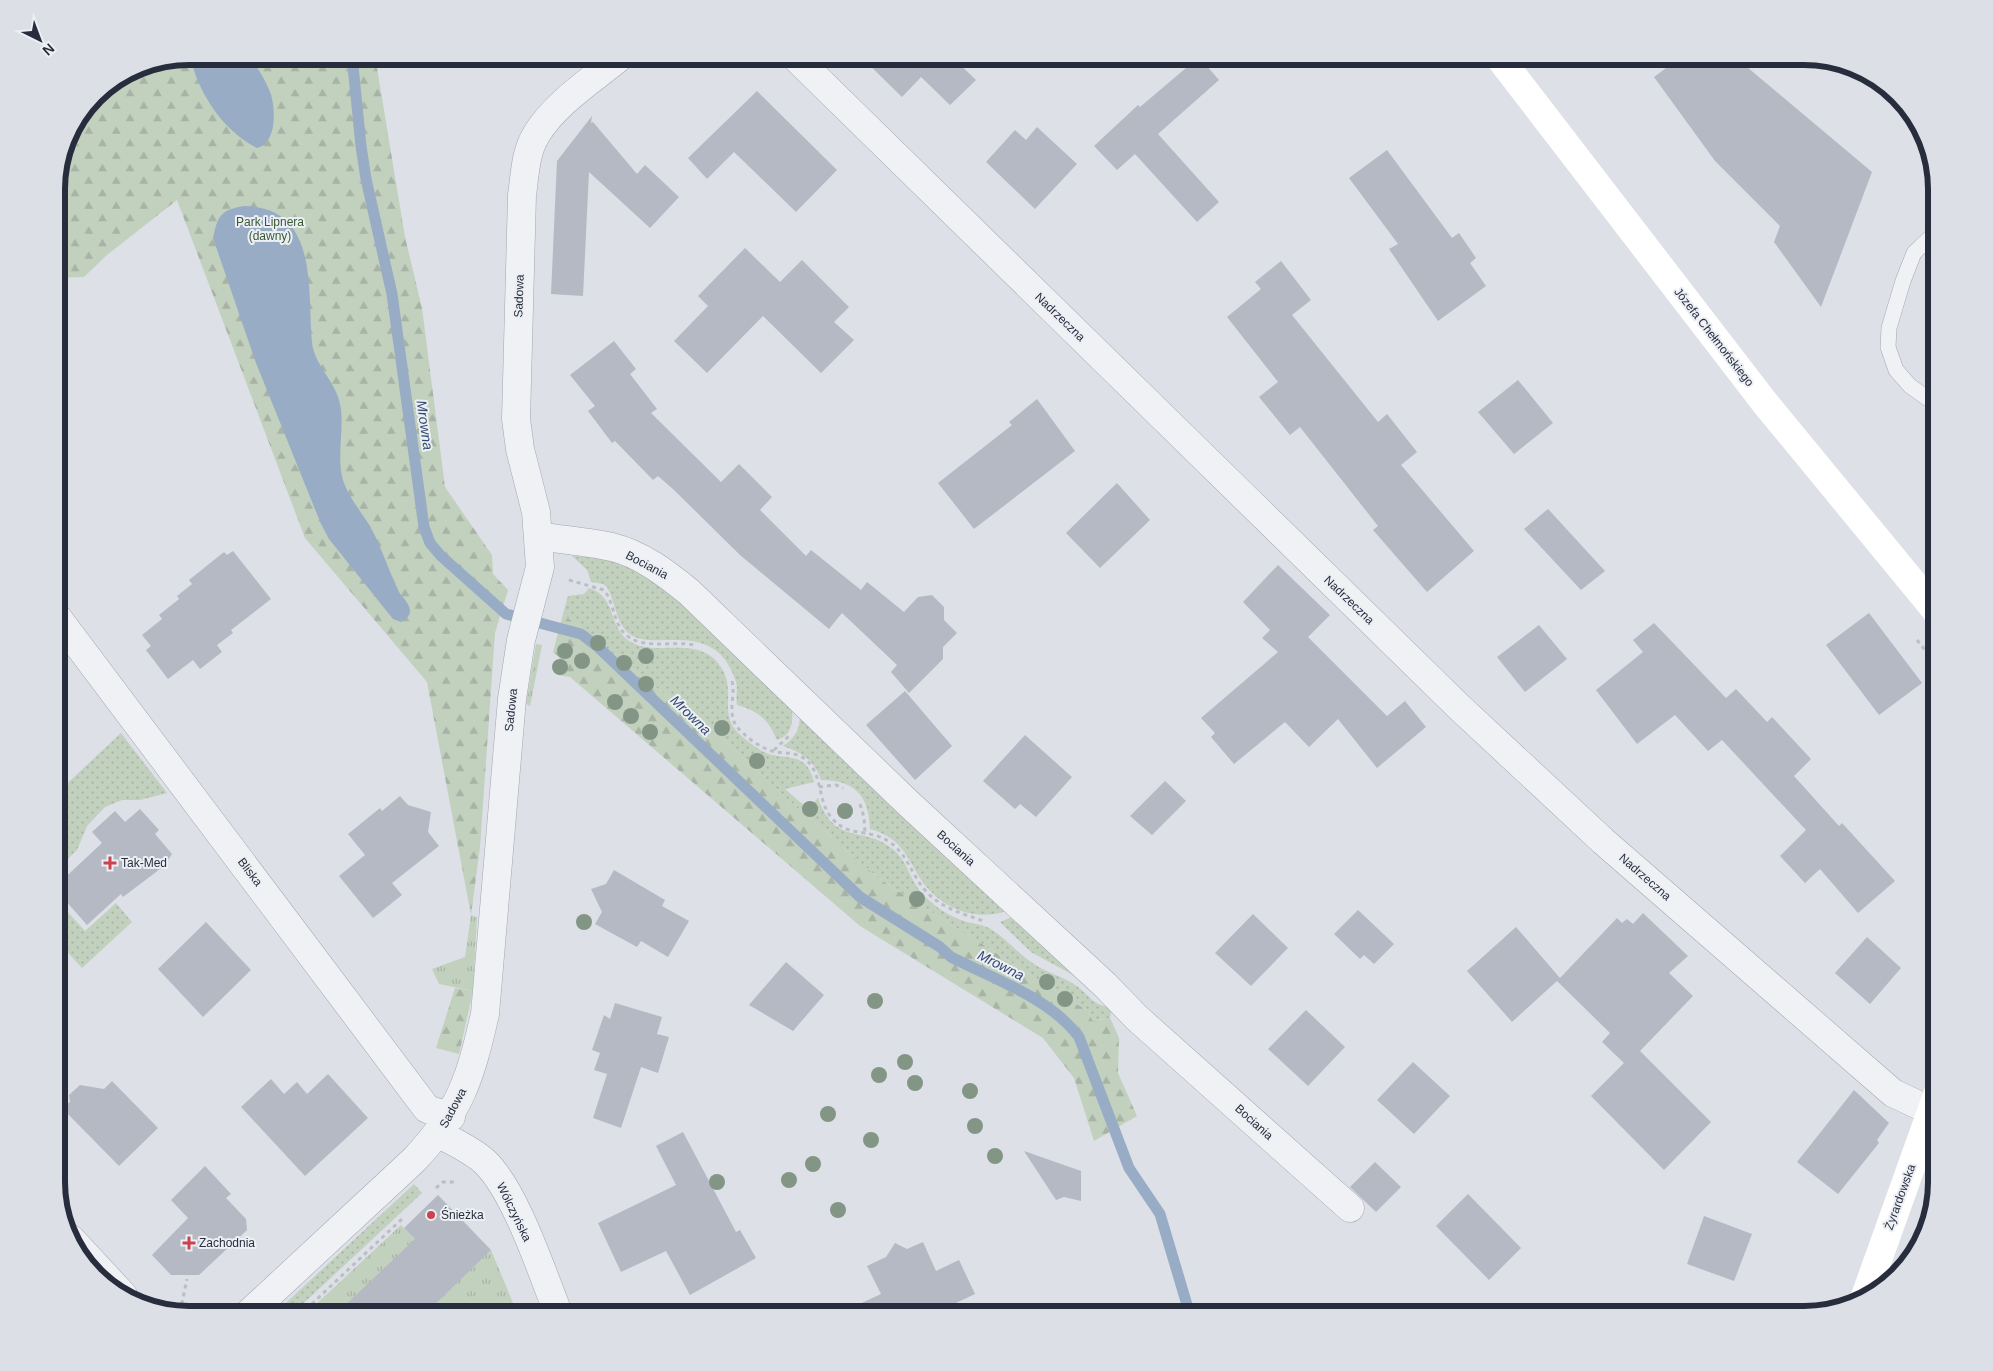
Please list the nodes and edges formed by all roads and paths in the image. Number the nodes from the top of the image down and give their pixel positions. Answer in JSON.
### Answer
{"nodes":[{"id":1,"x":610,"y":65,"type":"edge"},
{"id":2,"x":803,"y":65,"type":"edge"},
{"id":3,"x":1505,"y":65,"type":"edge"},
{"id":4,"x":1928,"y":240,"type":"edge"},
{"id":5,"x":1928,"y":399,"type":"edge"},
{"id":6,"x":539,"y":536,"type":"junction"},
{"id":7,"x":563,"y":579,"type":"dead end"},
{"id":8,"x":1928,"y":601,"type":"edge"},
{"id":9,"x":65,"y":629,"type":"edge"},
{"id":10,"x":700,"y":646,"type":"dead end"},
{"id":11,"x":731,"y":677,"type":"dead end"},
{"id":12,"x":819,"y":786,"type":"junction"},
{"id":13,"x":851,"y":793,"type":"dead end"},
{"id":14,"x":858,"y":800,"type":"dead end"},
{"id":15,"x":865,"y":833,"type":"junction"},
{"id":16,"x":994,"y":925,"type":"dead end"},
{"id":17,"x":1928,"y":1102,"type":"edge"},
{"id":18,"x":1928,"y":1120,"type":"edge"},
{"id":19,"x":445,"y":1125,"type":"junction"},
{"id":20,"x":459,"y":1183,"type":"dead end"},
{"id":21,"x":430,"y":1193,"type":"dead end"},
{"id":22,"x":1350,"y":1208,"type":"dead end"},
{"id":23,"x":409,"y":1213,"type":"dead end"},
{"id":24,"x":187,"y":1279,"type":"dead end"},
{"id":25,"x":1868,"y":1288,"type":"edge"},
{"id":26,"x":181,"y":1306,"type":"edge"},
{"id":27,"x":257,"y":1306,"type":"edge"},
{"id":28,"x":309,"y":1306,"type":"edge"},
{"id":29,"x":555,"y":1306,"type":"edge"}],
"edges":[{"from":1,"to":6,"type":"street","name":"Sadowa"},
{"from":2,"to":17,"type":"street","name":"Nadrzeczna"},
{"from":3,"to":8,"type":"street","name":"Józefa Chełmońskiego"},
{"from":4,"to":5,"type":"lane"},
{"from":6,"to":19,"type":"street","name":"Sadowa"},
{"from":6,"to":22,"type":"street","name":"Bociania"},
{"from":7,"to":10,"type":"path"},
{"from":9,"to":19,"type":"street","name":"Bliska"},
{"from":11,"to":12,"type":"path"},
{"from":12,"to":13,"type":"path"},
{"from":12,"to":15,"type":"path"},
{"from":14,"to":15,"type":"path"},
{"from":15,"to":16,"type":"path"},
{"from":18,"to":25,"type":"street","name":"Żyrardowska"},
{"from":19,"to":27,"type":"street","name":"Sadowa"},
{"from":19,"to":29,"type":"street","name":"Wólczyńska"},
{"from":20,"to":21,"type":"path"},
{"from":23,"to":28,"type":"path"},
{"from":24,"to":26,"type":"path"}]}
